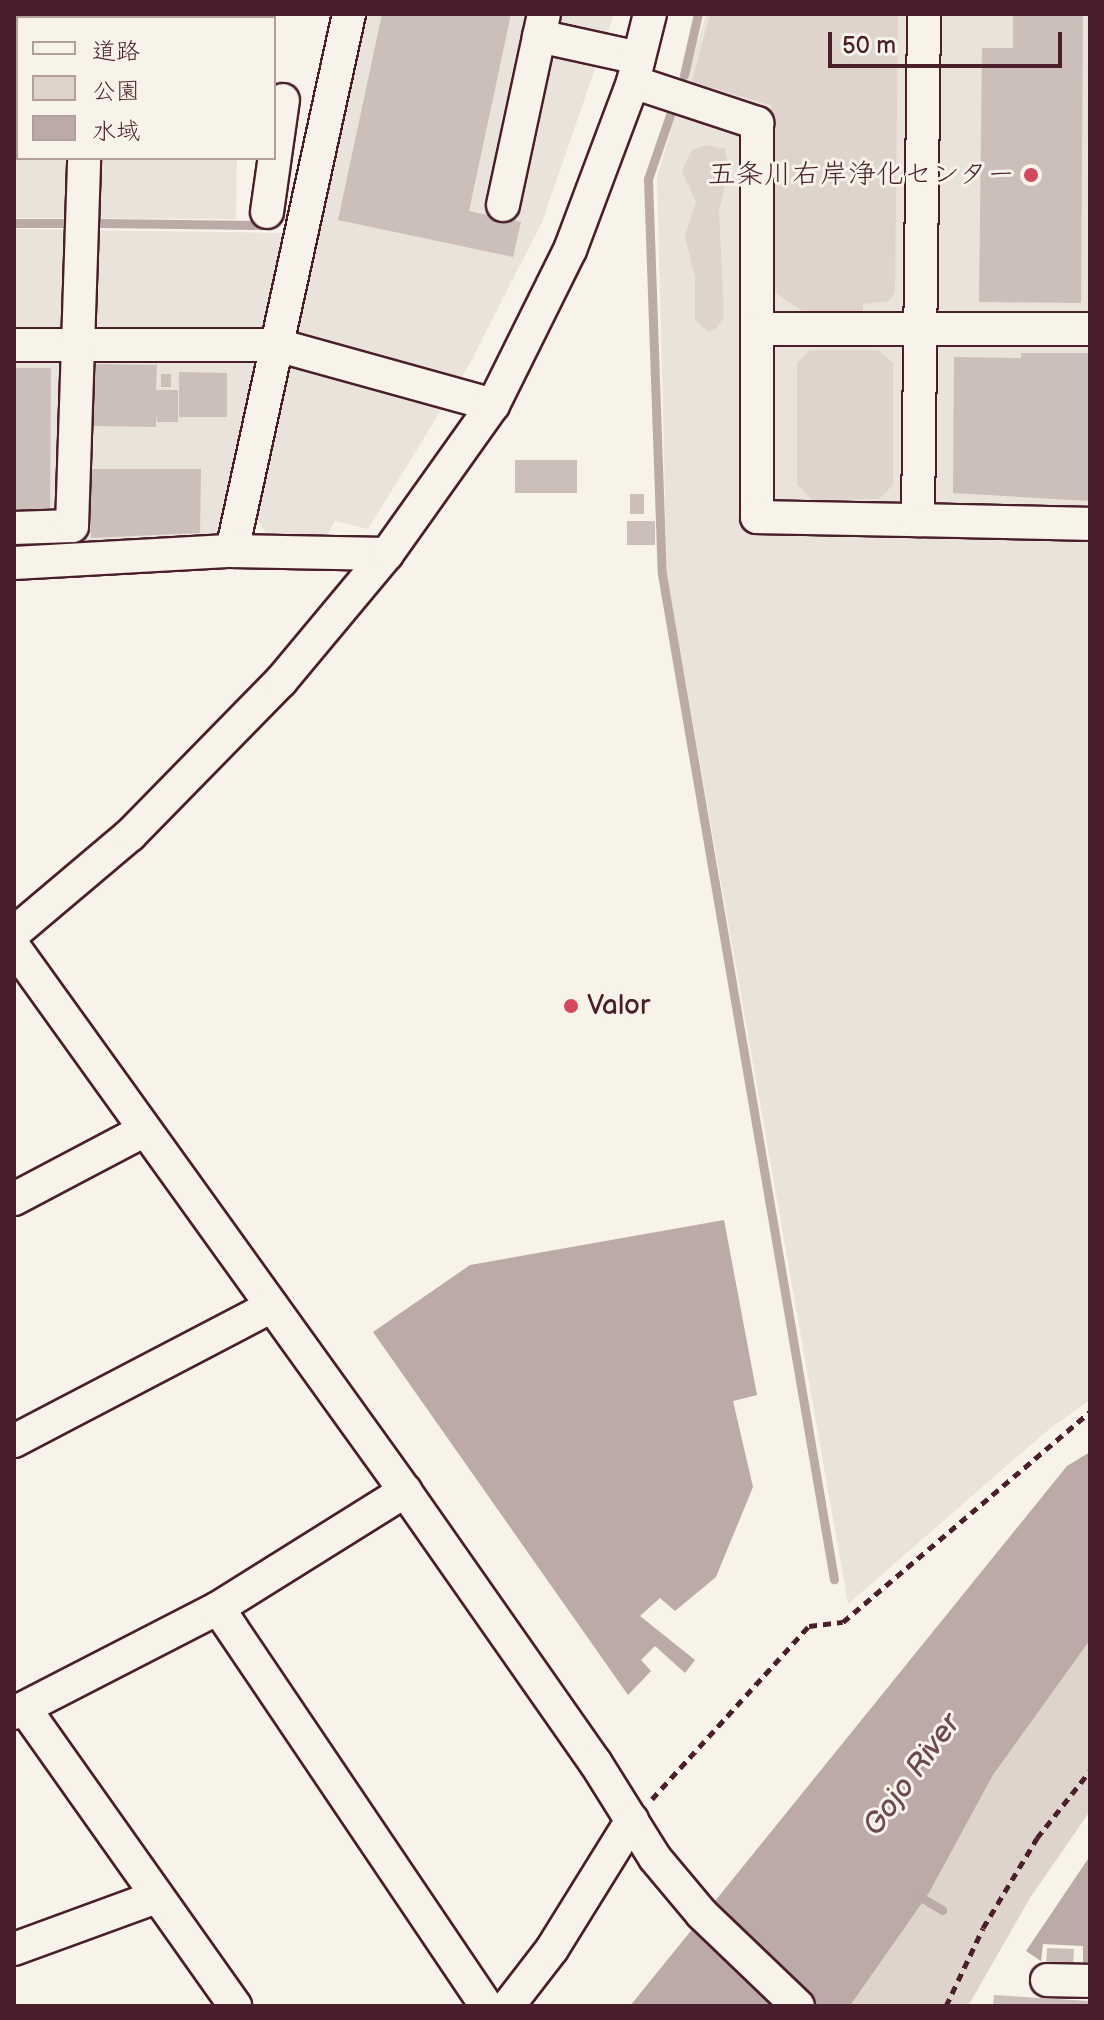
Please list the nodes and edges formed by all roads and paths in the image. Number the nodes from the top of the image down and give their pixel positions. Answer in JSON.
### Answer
{"nodes":[{"id":1,"x":349,"y":14,"type":"edge"},
{"id":2,"x":650,"y":14,"type":"edge"},
{"id":3,"x":924,"y":14,"type":"edge"},
{"id":4,"x":542,"y":25,"type":"edge"},
{"id":5,"x":636,"y":70,"type":"junction"},
{"id":6,"x":279,"y":100,"type":"edge"},
{"id":7,"x":330,"y":101,"type":"junction"},
{"id":8,"x":276,"y":128,"type":"edge"},
{"id":9,"x":84,"y":160,"type":"edge"},
{"id":10,"x":273,"y":160,"type":"edge"},
{"id":11,"x":503,"y":205,"type":"dead end"},
{"id":12,"x":267,"y":212,"type":"dead end"},
{"id":13,"x":757,"y":329,"type":"junction"},
{"id":14,"x":920,"y":329,"type":"junction"},
{"id":15,"x":1090,"y":329,"type":"edge"},
{"id":16,"x":14,"y":345,"type":"edge"},
{"id":17,"x":78,"y":345,"type":"junction"},
{"id":18,"x":277,"y":345,"type":"junction"},
{"id":19,"x":493,"y":405,"type":"junction"},
{"id":20,"x":918,"y":520,"type":"junction"},
{"id":21,"x":1090,"y":524,"type":"edge"},
{"id":22,"x":14,"y":528,"type":"edge"},
{"id":23,"x":232,"y":551,"type":"junction"},
{"id":24,"x":387,"y":554,"type":"junction"},
{"id":25,"x":14,"y":563,"type":"edge"},
{"id":26,"x":14,"y":933,"type":"edge"},
{"id":27,"x":14,"y":947,"type":"edge"},
{"id":28,"x":145,"y":1130,"type":"junction"},
{"id":29,"x":14,"y":1199,"type":"edge"},
{"id":30,"x":272,"y":1306,"type":"junction"},
{"id":31,"x":1090,"y":1412,"type":"edge"},
{"id":32,"x":14,"y":1441,"type":"edge"},
{"id":33,"x":405,"y":1491,"type":"junction"},
{"id":34,"x":218,"y":1608,"type":"junction"},
{"id":35,"x":20,"y":1711,"type":"edge"},
{"id":36,"x":1090,"y":1771,"type":"edge"},
{"id":37,"x":632,"y":1820,"type":"junction"},
{"id":38,"x":156,"y":1897,"type":"junction"},
{"id":39,"x":14,"y":1949,"type":"edge"},
{"id":40,"x":1047,"y":1980,"type":"dead end"},
{"id":41,"x":1090,"y":1981,"type":"edge"},
{"id":42,"x":235,"y":2006,"type":"edge"},
{"id":43,"x":486,"y":2006,"type":"edge"},
{"id":44,"x":508,"y":2006,"type":"edge"},
{"id":45,"x":798,"y":2006,"type":"edge"},
{"id":46,"x":946,"y":2006,"type":"edge"}],
"edges":[{"from":1,"to":7,"type":"street"},
{"from":2,"to":5,"type":"street"},
{"from":3,"to":14,"type":"street"},
{"from":4,"to":5,"type":"street"},
{"from":4,"to":11,"type":"street"},
{"from":5,"to":13,"type":"street"},
{"from":5,"to":19,"type":"street"},
{"from":6,"to":7,"type":"street"},
{"from":6,"to":8,"type":"street"},
{"from":7,"to":18,"type":"street"},
{"from":9,"to":17,"type":"street"},
{"from":10,"to":12,"type":"street"},
{"from":13,"to":14,"type":"street"},
{"from":13,"to":20,"type":"street"},
{"from":14,"to":15,"type":"street"},
{"from":14,"to":20,"type":"street"},
{"from":16,"to":17,"type":"street"},
{"from":17,"to":18,"type":"street"},
{"from":17,"to":22,"type":"street"},
{"from":18,"to":19,"type":"street"},
{"from":18,"to":23,"type":"street"},
{"from":19,"to":24,"type":"street"},
{"from":20,"to":21,"type":"street"},
{"from":23,"to":24,"type":"street"},
{"from":23,"to":25,"type":"street"},
{"from":24,"to":26,"type":"street"},
{"from":27,"to":28,"type":"street"},
{"from":28,"to":29,"type":"street"},
{"from":28,"to":30,"type":"street"},
{"from":30,"to":32,"type":"street"},
{"from":30,"to":33,"type":"street"},
{"from":31,"to":37,"type":"path"},
{"from":33,"to":34,"type":"street"},
{"from":33,"to":37,"type":"street"},
{"from":34,"to":35,"type":"street"},
{"from":34,"to":43,"type":"street"},
{"from":35,"to":38,"type":"street"},
{"from":36,"to":46,"type":"path"},
{"from":37,"to":44,"type":"street"},
{"from":37,"to":45,"type":"street"},
{"from":38,"to":39,"type":"street"},
{"from":38,"to":42,"type":"street"},
{"from":40,"to":41,"type":"street"}]}
